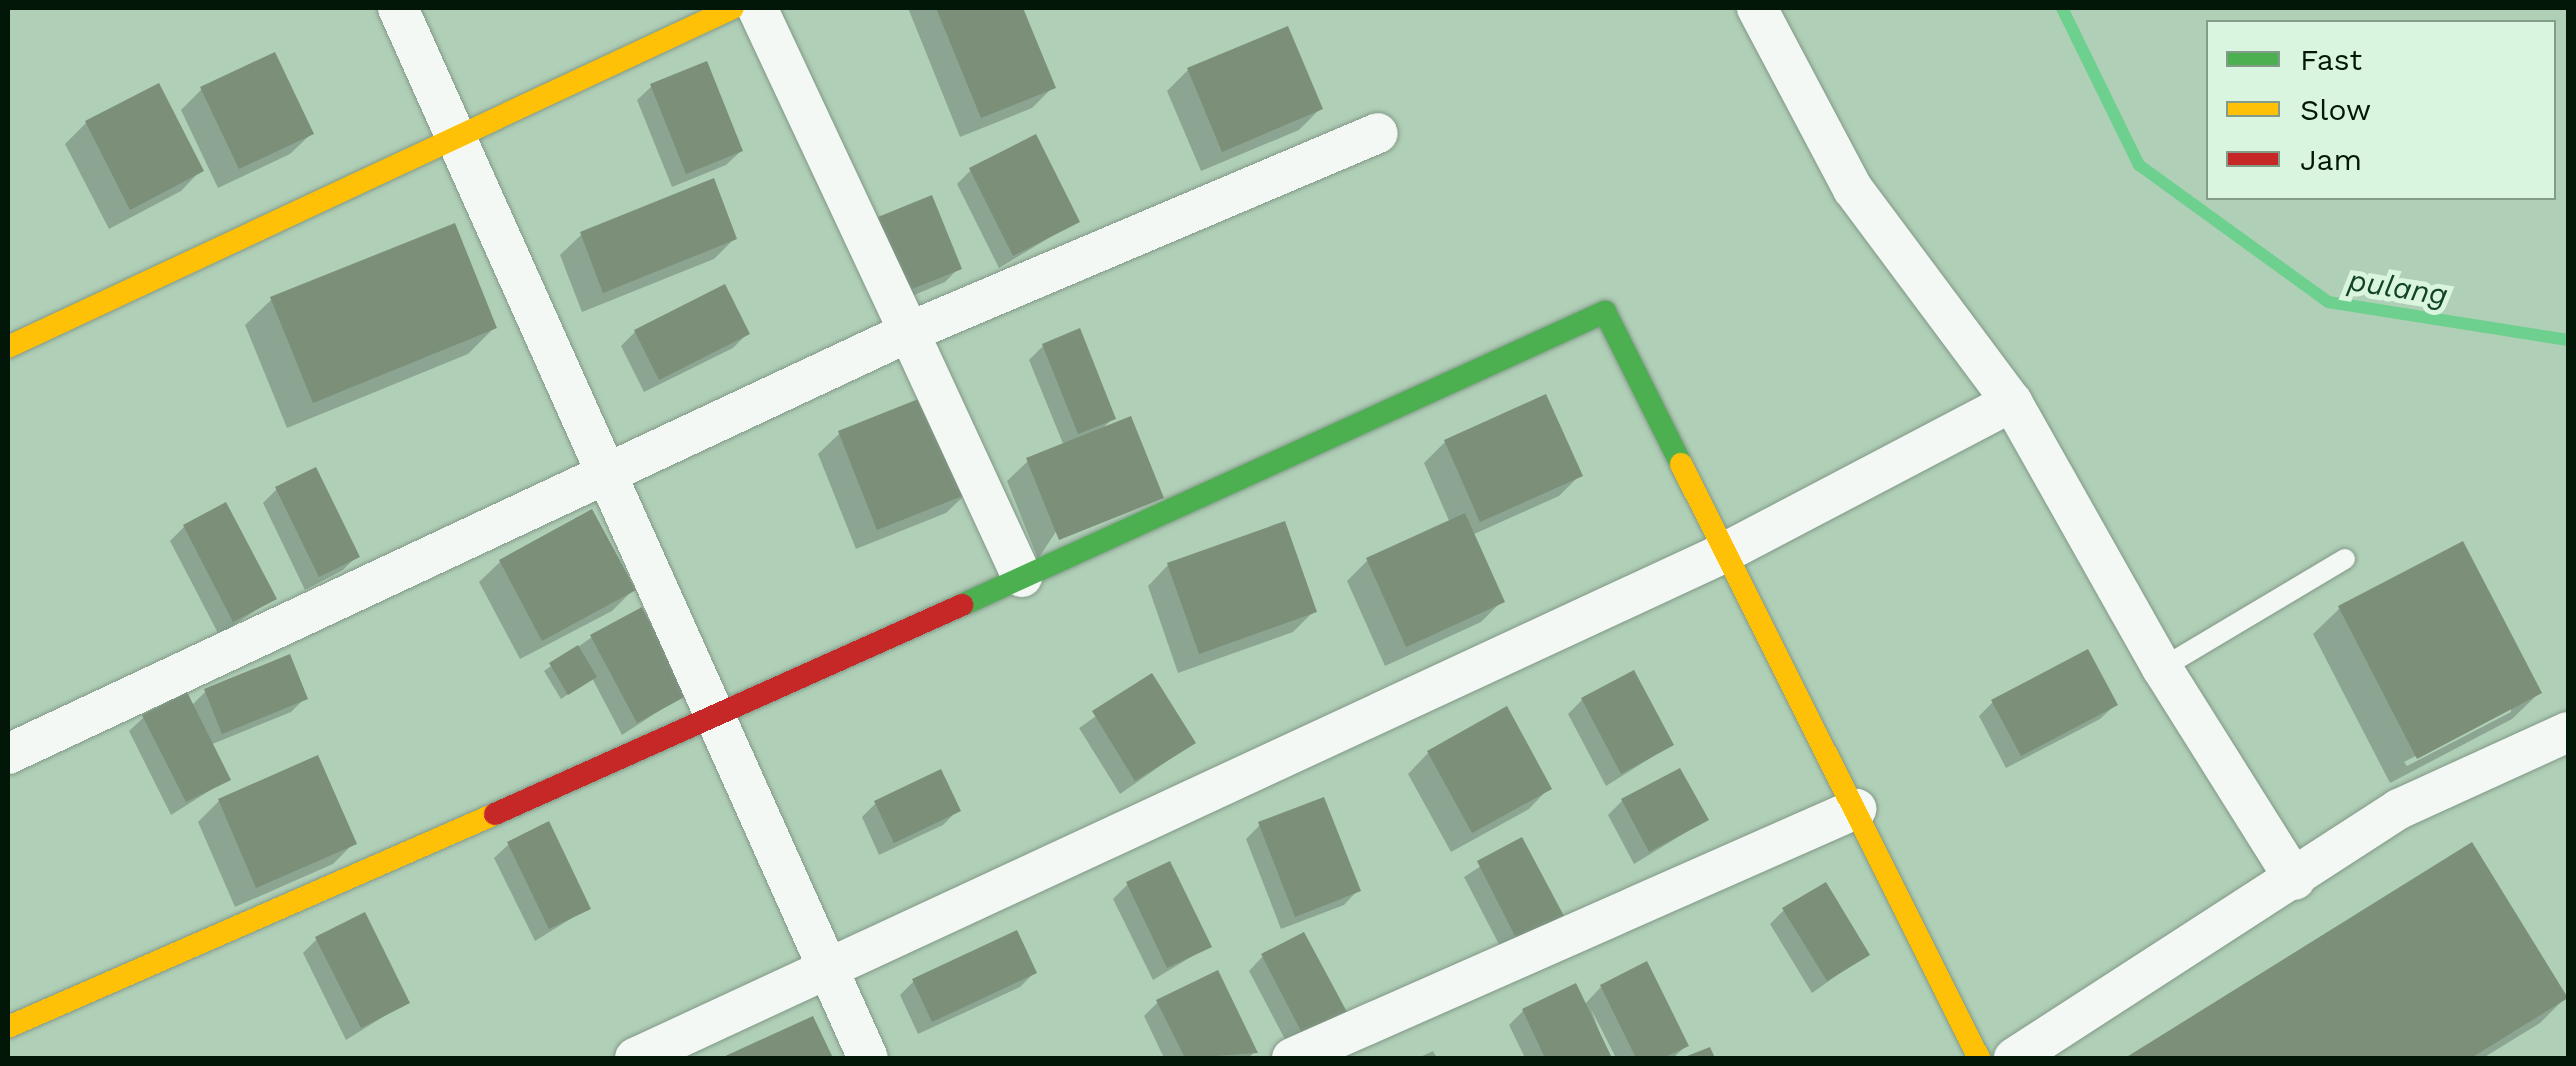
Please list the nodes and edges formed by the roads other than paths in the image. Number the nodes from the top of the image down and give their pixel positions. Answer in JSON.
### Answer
{"nodes":[{"id":1,"x":398,"y":8,"type":"edge"},
{"id":2,"x":733,"y":8,"type":"edge"},
{"id":3,"x":757,"y":8,"type":"edge"},
{"id":4,"x":1757,"y":8,"type":"edge"},
{"id":5,"x":1378,"y":133,"type":"dead end"},
{"id":6,"x":456,"y":136,"type":"junction"},
{"id":7,"x":909,"y":332,"type":"junction"},
{"id":8,"x":8,"y":347,"type":"edge"},
{"id":9,"x":2012,"y":402,"type":"junction"},
{"id":10,"x":607,"y":475,"type":"junction"},
{"id":11,"x":1726,"y":552,"type":"junction"},
{"id":12,"x":2345,"y":559,"type":"dead end"},
{"id":13,"x":1022,"y":578,"type":"junction"},
{"id":14,"x":2162,"y":668,"type":"junction"},
{"id":15,"x":715,"y":716,"type":"junction"},
{"id":16,"x":2568,"y":732,"type":"edge"},
{"id":17,"x":8,"y":754,"type":"edge"},
{"id":18,"x":1856,"y":809,"type":"junction"},
{"id":19,"x":2296,"y":880,"type":"junction"},
{"id":20,"x":829,"y":971,"type":"junction"},
{"id":21,"x":8,"y":1026,"type":"edge"},
{"id":22,"x":635,"y":1058,"type":"edge"},
{"id":23,"x":868,"y":1058,"type":"edge"},
{"id":24,"x":1292,"y":1058,"type":"edge"},
{"id":25,"x":1979,"y":1058,"type":"edge"},
{"id":26,"x":2014,"y":1058,"type":"edge"}],
"edges":[{"from":1,"to":6,"type":"street"},
{"from":2,"to":6,"type":"street"},
{"from":3,"to":7,"type":"street"},
{"from":4,"to":9,"type":"street"},
{"from":5,"to":7,"type":"street"},
{"from":6,"to":8,"type":"street"},
{"from":6,"to":10,"type":"street"},
{"from":7,"to":10,"type":"street"},
{"from":7,"to":13,"type":"street"},
{"from":9,"to":11,"type":"street"},
{"from":9,"to":14,"type":"street"},
{"from":10,"to":15,"type":"street"},
{"from":10,"to":17,"type":"street"},
{"from":11,"to":13,"type":"street"},
{"from":11,"to":18,"type":"street"},
{"from":11,"to":20,"type":"street"},
{"from":12,"to":14,"type":"lane"},
{"from":13,"to":15,"type":"street"},
{"from":14,"to":19,"type":"street"},
{"from":15,"to":20,"type":"street"},
{"from":15,"to":21,"type":"street"},
{"from":16,"to":19,"type":"street"},
{"from":18,"to":24,"type":"street"},
{"from":18,"to":25,"type":"street"},
{"from":19,"to":26,"type":"street"},
{"from":20,"to":22,"type":"street"},
{"from":20,"to":23,"type":"street"}]}
